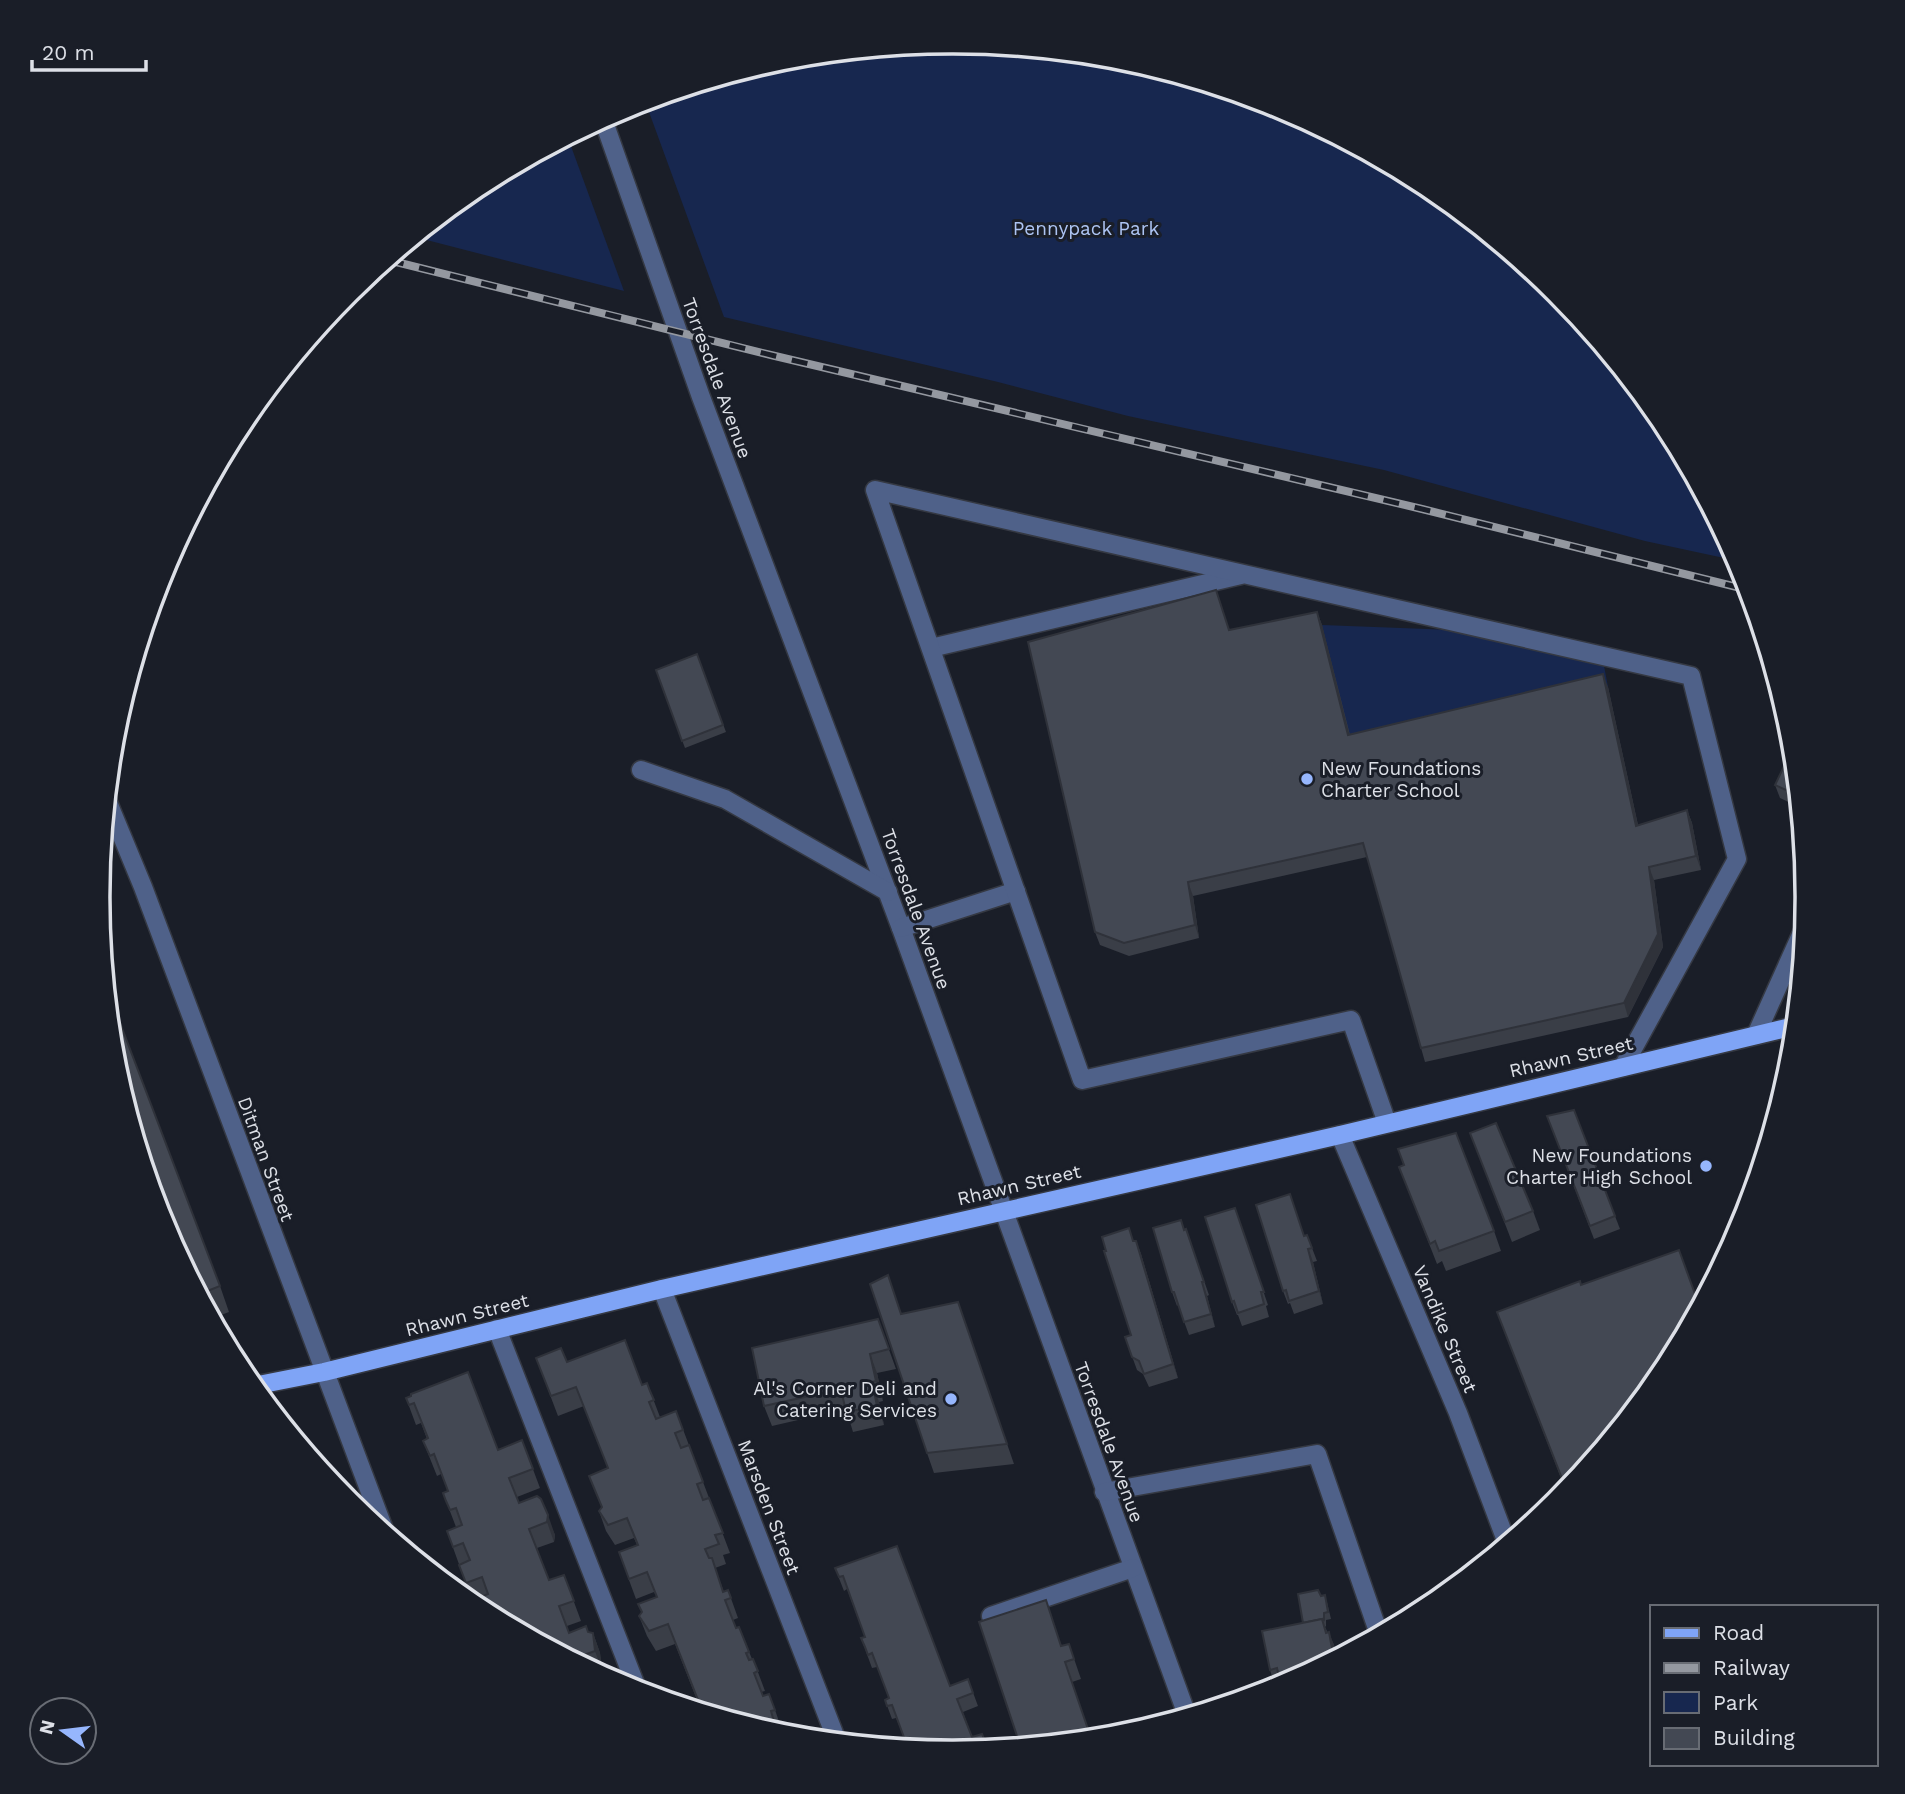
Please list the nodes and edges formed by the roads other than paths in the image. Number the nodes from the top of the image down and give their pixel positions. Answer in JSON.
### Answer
{"nodes":[{"id":1,"x":606,"y":129,"type":"edge"},
{"id":2,"x":1246,"y":574,"type":"junction"},
{"id":3,"x":931,"y":648,"type":"junction"},
{"id":4,"x":641,"y":770,"type":"dead end"},
{"id":5,"x":114,"y":817,"type":"edge"},
{"id":6,"x":1016,"y":891,"type":"junction"},
{"id":7,"x":888,"y":892,"type":"junction"},
{"id":8,"x":901,"y":928,"type":"junction"},
{"id":9,"x":1793,"y":953,"type":"edge"},
{"id":10,"x":1784,"y":1028,"type":"edge"},
{"id":11,"x":1756,"y":1035,"type":"junction"},
{"id":12,"x":1623,"y":1067,"type":"junction"},
{"id":13,"x":1387,"y":1123,"type":"junction"},
{"id":14,"x":1340,"y":1135,"type":"junction"},
{"id":15,"x":1004,"y":1210,"type":"junction"},
{"id":16,"x":662,"y":1289,"type":"junction"},
{"id":17,"x":497,"y":1329,"type":"junction"},
{"id":18,"x":324,"y":1372,"type":"junction"},
{"id":19,"x":265,"y":1384,"type":"edge"},
{"id":20,"x":1104,"y":1492,"type":"junction"},
{"id":21,"x":378,"y":1513,"type":"edge"},
{"id":22,"x":1504,"y":1535,"type":"edge"},
{"id":23,"x":1133,"y":1568,"type":"junction"},
{"id":24,"x":992,"y":1616,"type":"edge"},
{"id":25,"x":1376,"y":1626,"type":"edge"},
{"id":26,"x":633,"y":1677,"type":"edge"},
{"id":27,"x":1184,"y":1707,"type":"edge"},
{"id":28,"x":833,"y":1732,"type":"edge"}],
"edges":[{"from":1,"to":7,"type":"street","name":"Torresdale Avenue"},
{"from":2,"to":3,"type":"street"},
{"from":2,"to":3,"type":"street"},
{"from":2,"to":12,"type":"street"},
{"from":3,"to":6,"type":"street"},
{"from":4,"to":7,"type":"street"},
{"from":5,"to":18,"type":"street","name":"Ditman Street"},
{"from":6,"to":8,"type":"street"},
{"from":6,"to":13,"type":"street"},
{"from":7,"to":8,"type":"street","name":"Torresdale Avenue"},
{"from":8,"to":15,"type":"street","name":"Torresdale Avenue"},
{"from":9,"to":11,"type":"street"},
{"from":10,"to":11,"type":"main road","name":"Rhawn Street"},
{"from":11,"to":12,"type":"main road","name":"Rhawn Street"},
{"from":12,"to":13,"type":"main road","name":"Rhawn Street"},
{"from":13,"to":14,"type":"main road","name":"Rhawn Street"},
{"from":14,"to":15,"type":"main road","name":"Rhawn Street"},
{"from":14,"to":22,"type":"street","name":"Vandike Street"},
{"from":15,"to":16,"type":"main road","name":"Rhawn Street"},
{"from":15,"to":20,"type":"street","name":"Torresdale Avenue"},
{"from":16,"to":17,"type":"main road","name":"Rhawn Street"},
{"from":16,"to":28,"type":"street","name":"Marsden Street"},
{"from":17,"to":18,"type":"main road","name":"Rhawn Street"},
{"from":17,"to":26,"type":"street"},
{"from":18,"to":19,"type":"main road","name":"Rhawn Street"},
{"from":18,"to":21,"type":"street","name":"Ditman Street"},
{"from":20,"to":23,"type":"street","name":"Torresdale Avenue"},
{"from":20,"to":25,"type":"street"},
{"from":23,"to":24,"type":"street"},
{"from":23,"to":27,"type":"street","name":"Torresdale Avenue"}]}
